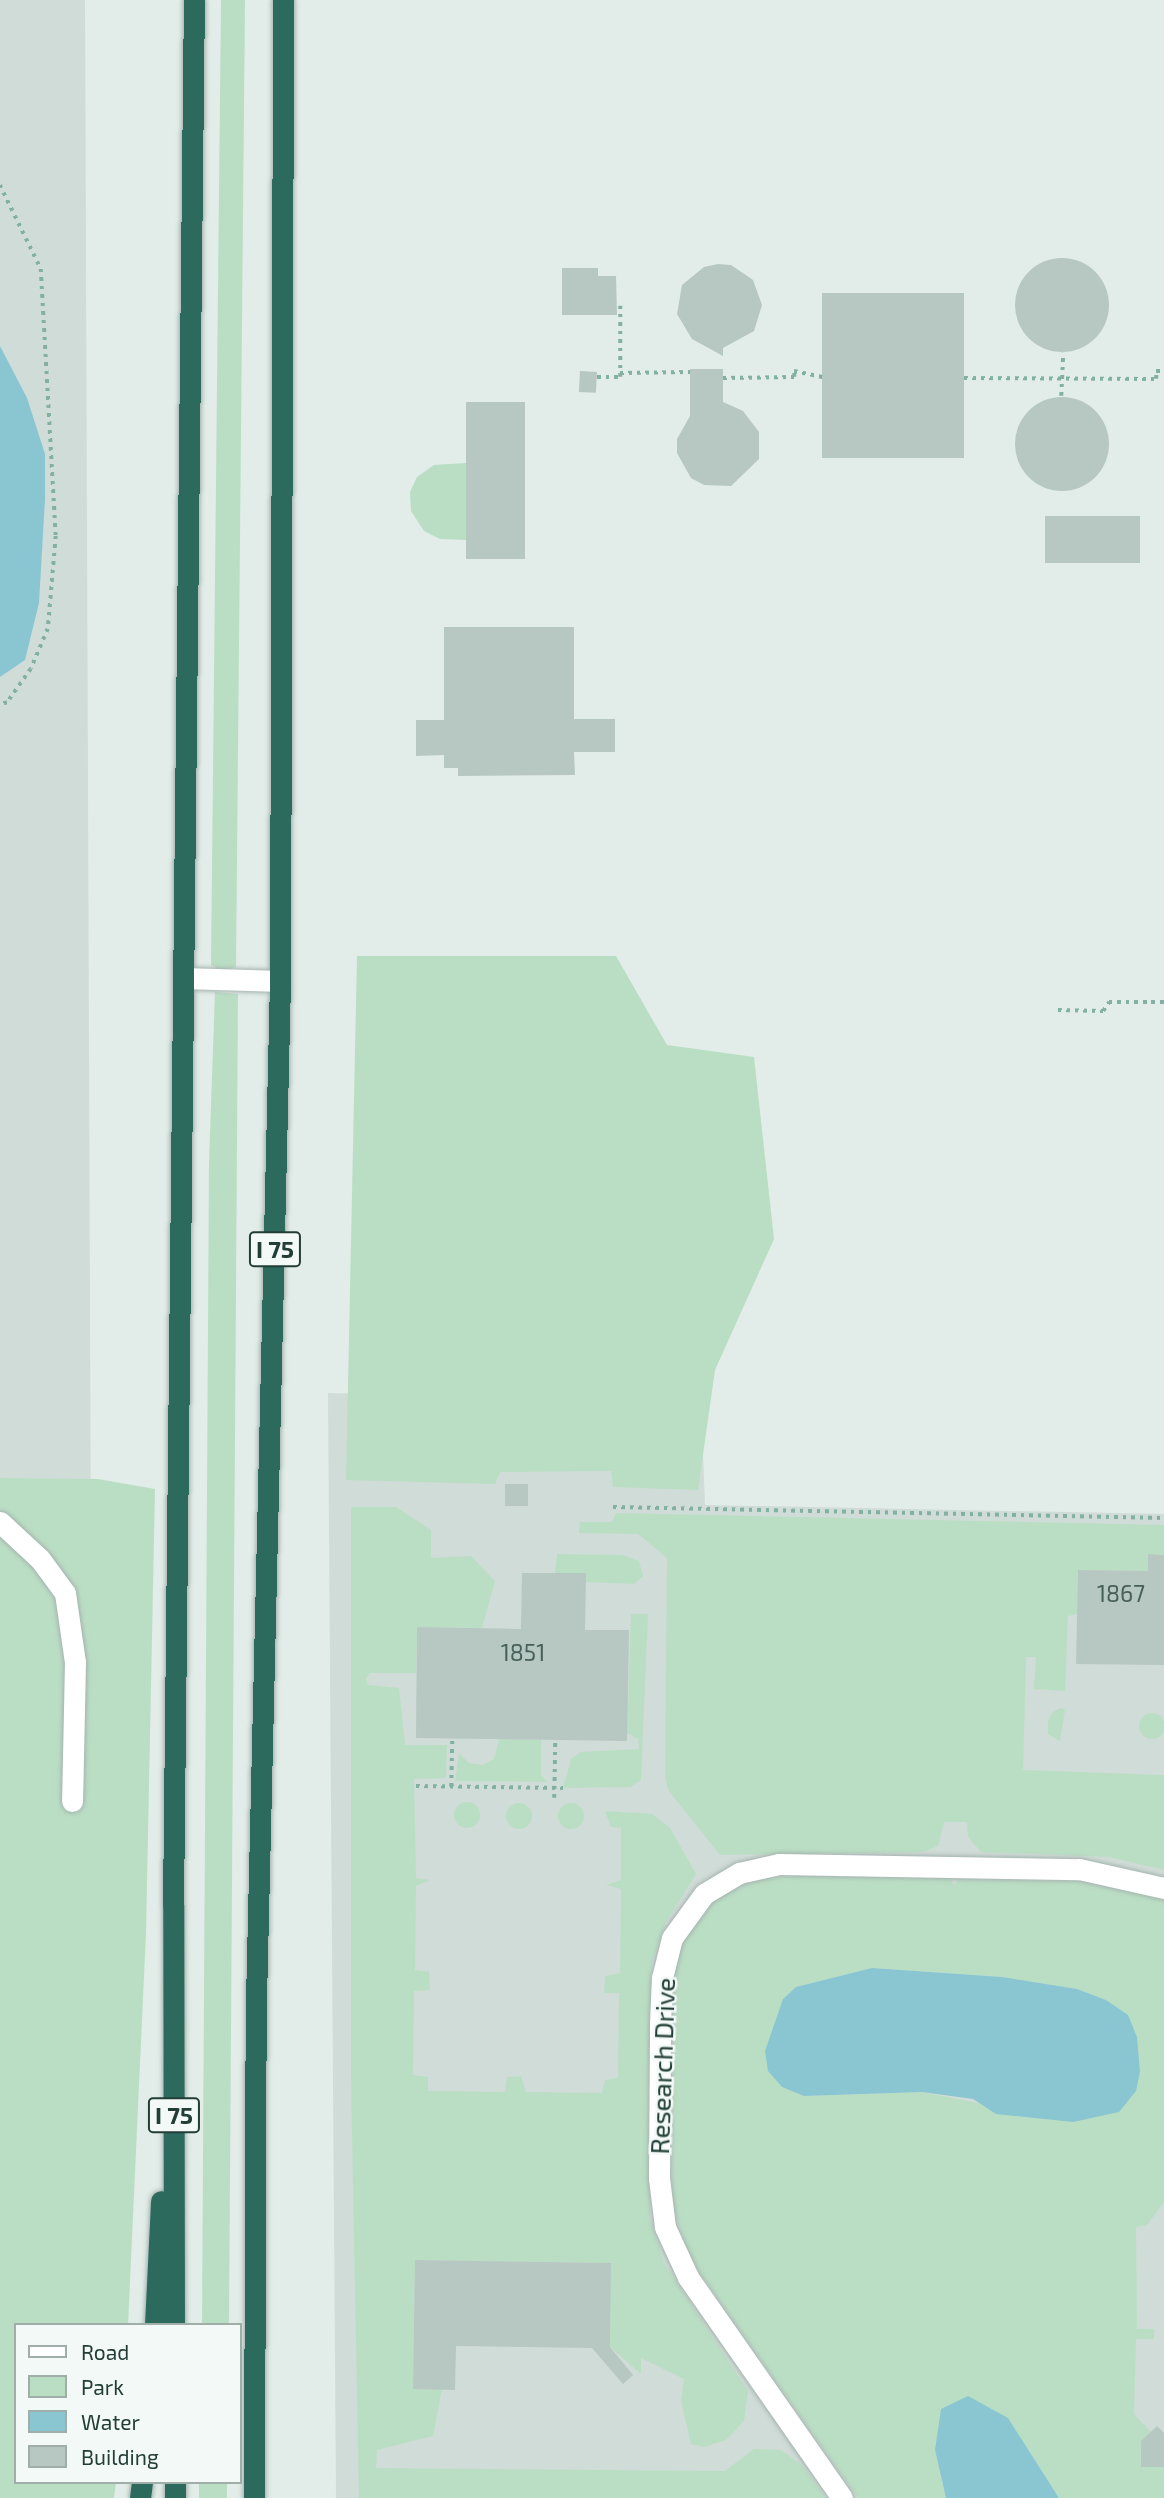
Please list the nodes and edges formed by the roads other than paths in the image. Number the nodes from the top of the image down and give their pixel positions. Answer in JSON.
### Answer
{"nodes":[{"id":1,"x":194,"y":0,"type":"edge"},
{"id":2,"x":283,"y":0,"type":"edge"},
{"id":3,"x":184,"y":978,"type":"junction"},
{"id":4,"x":279,"y":981,"type":"junction"},
{"id":5,"x":0,"y":1522,"type":"edge"},
{"id":6,"x":72,"y":1801,"type":"dead end"},
{"id":7,"x":1164,"y":1888,"type":"edge"},
{"id":8,"x":173,"y":1905,"type":"junction"},
{"id":9,"x":155,"y":2323,"type":"edge"},
{"id":10,"x":174,"y":2323,"type":"edge"},
{"id":11,"x":254,"y":2498,"type":"edge"},
{"id":12,"x":842,"y":2498,"type":"edge"}],
"edges":[{"from":1,"to":3,"type":"highway","number":"I 75"},
{"from":2,"to":4,"type":"highway","number":"I 75"},
{"from":3,"to":4,"type":"street"},
{"from":3,"to":8,"type":"highway","number":"I 75"},
{"from":4,"to":11,"type":"highway","number":"I 75"},
{"from":5,"to":6,"type":"street"},
{"from":7,"to":12,"type":"street","name":"Research Drive"},
{"from":8,"to":9,"type":"highway"},
{"from":8,"to":10,"type":"highway","number":"I 75"}]}
